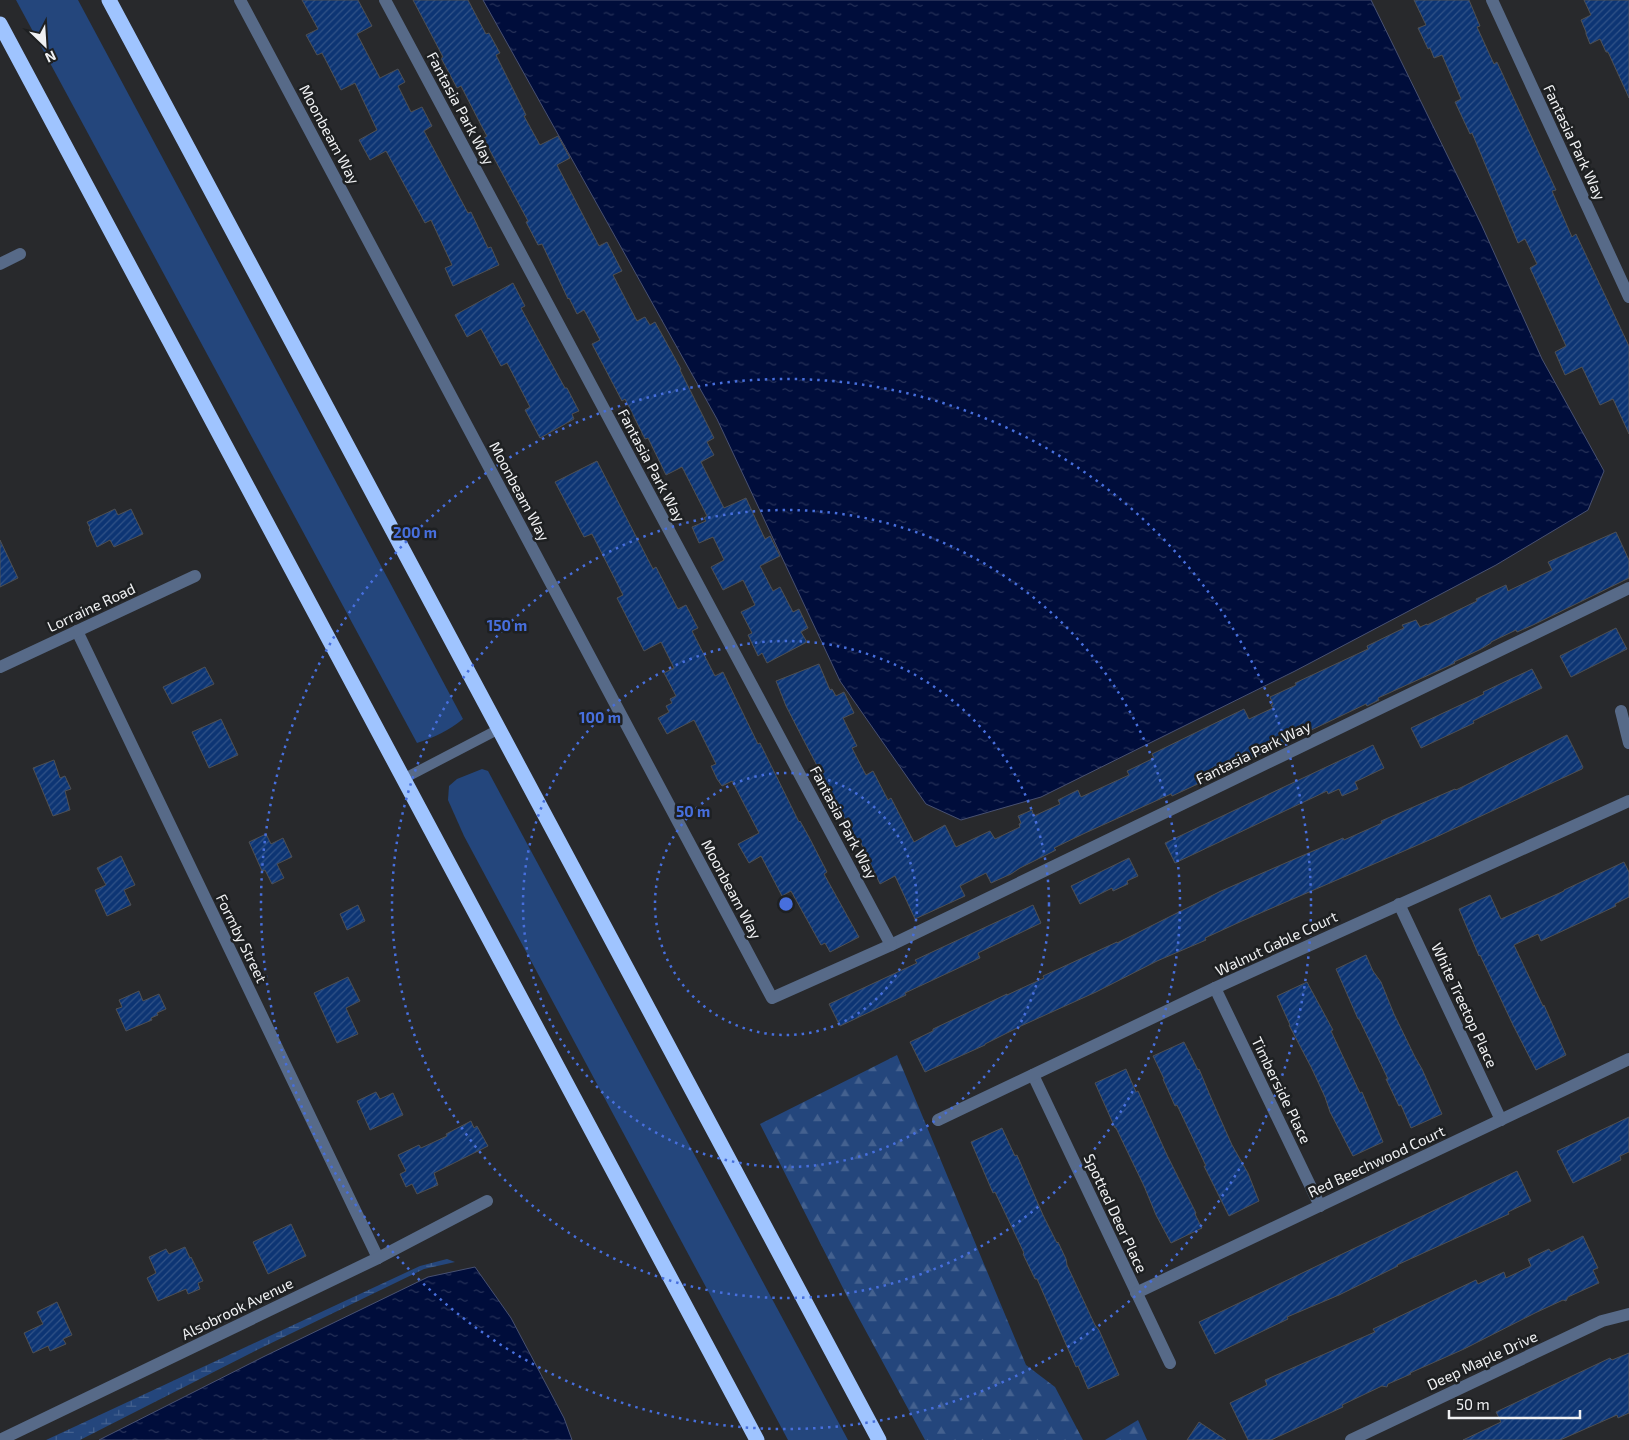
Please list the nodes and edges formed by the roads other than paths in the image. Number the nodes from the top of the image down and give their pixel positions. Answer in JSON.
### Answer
{"nodes":[{"id":1,"x":109,"y":0,"type":"edge"},
{"id":2,"x":240,"y":0,"type":"edge"},
{"id":3,"x":385,"y":0,"type":"edge"},
{"id":4,"x":1492,"y":0,"type":"edge"},
{"id":5,"x":0,"y":24,"type":"edge"},
{"id":6,"x":20,"y":254,"type":"dead end"},
{"id":7,"x":0,"y":264,"type":"edge"},
{"id":8,"x":1629,"y":297,"type":"edge"},
{"id":9,"x":195,"y":576,"type":"dead end"},
{"id":10,"x":1629,"y":588,"type":"edge"},
{"id":11,"x":77,"y":631,"type":"junction"},
{"id":12,"x":0,"y":667,"type":"edge"},
{"id":13,"x":1621,"y":711,"type":"dead end"},
{"id":14,"x":499,"y":729,"type":"junction"},
{"id":15,"x":1629,"y":743,"type":"edge"},
{"id":16,"x":403,"y":779,"type":"junction"},
{"id":17,"x":1629,"y":801,"type":"edge"},
{"id":18,"x":1399,"y":904,"type":"junction"},
{"id":19,"x":891,"y":945,"type":"junction"},
{"id":20,"x":1215,"y":988,"type":"junction"},
{"id":21,"x":772,"y":998,"type":"joint"},
{"id":22,"x":1629,"y":1059,"type":"edge"},
{"id":23,"x":1033,"y":1075,"type":"junction"},
{"id":24,"x":938,"y":1120,"type":"dead end"},
{"id":25,"x":1501,"y":1120,"type":"junction"},
{"id":26,"x":487,"y":1201,"type":"dead end"},
{"id":27,"x":1320,"y":1206,"type":"junction"},
{"id":28,"x":378,"y":1258,"type":"junction"},
{"id":29,"x":1136,"y":1293,"type":"junction"},
{"id":30,"x":1629,"y":1314,"type":"edge"},
{"id":31,"x":1170,"y":1364,"type":"dead end"},
{"id":32,"x":0,"y":1440,"type":"edge"},
{"id":33,"x":757,"y":1440,"type":"edge"},
{"id":34,"x":879,"y":1440,"type":"edge"},
{"id":35,"x":1351,"y":1440,"type":"edge"}],
"edges":[{"from":1,"to":14,"type":"highway"},
{"from":2,"to":21,"type":"street","name":"Moonbeam Way"},
{"from":3,"to":19,"type":"street","name":"Fantasia Park Way"},
{"from":4,"to":8,"type":"street","name":"Fantasia Park Way"},
{"from":5,"to":16,"type":"highway"},
{"from":6,"to":7,"type":"street"},
{"from":9,"to":11,"type":"street","name":"Lorraine Road"},
{"from":10,"to":19,"type":"street","name":"Fantasia Park Way"},
{"from":11,"to":12,"type":"street","name":"Lorraine Road"},
{"from":11,"to":28,"type":"street","name":"Formby Street"},
{"from":13,"to":15,"type":"street"},
{"from":14,"to":16,"type":"lane"},
{"from":14,"to":34,"type":"highway"},
{"from":16,"to":33,"type":"highway"},
{"from":17,"to":18,"type":"street","name":"Walnut Gable Court"},
{"from":18,"to":20,"type":"street","name":"Walnut Gable Court"},
{"from":18,"to":25,"type":"street","name":"White Treetop Place"},
{"from":19,"to":21,"type":"street","name":"Fantasia Park Way"},
{"from":20,"to":23,"type":"street","name":"Walnut Gable Court"},
{"from":20,"to":27,"type":"street","name":"Timberside Place"},
{"from":22,"to":25,"type":"street","name":"Red Beechwood Court"},
{"from":23,"to":24,"type":"street","name":"Walnut Gable Court"},
{"from":23,"to":29,"type":"street","name":"Spotted Deer Place"},
{"from":25,"to":27,"type":"street","name":"Red Beechwood Court"},
{"from":26,"to":28,"type":"street","name":"Alsobrook Avenue"},
{"from":27,"to":29,"type":"street","name":"Red Beechwood Court"},
{"from":28,"to":32,"type":"street","name":"Alsobrook Avenue"},
{"from":29,"to":31,"type":"street","name":"Spotted Deer Place"},
{"from":30,"to":35,"type":"street","name":"Deep Maple Drive"}]}
